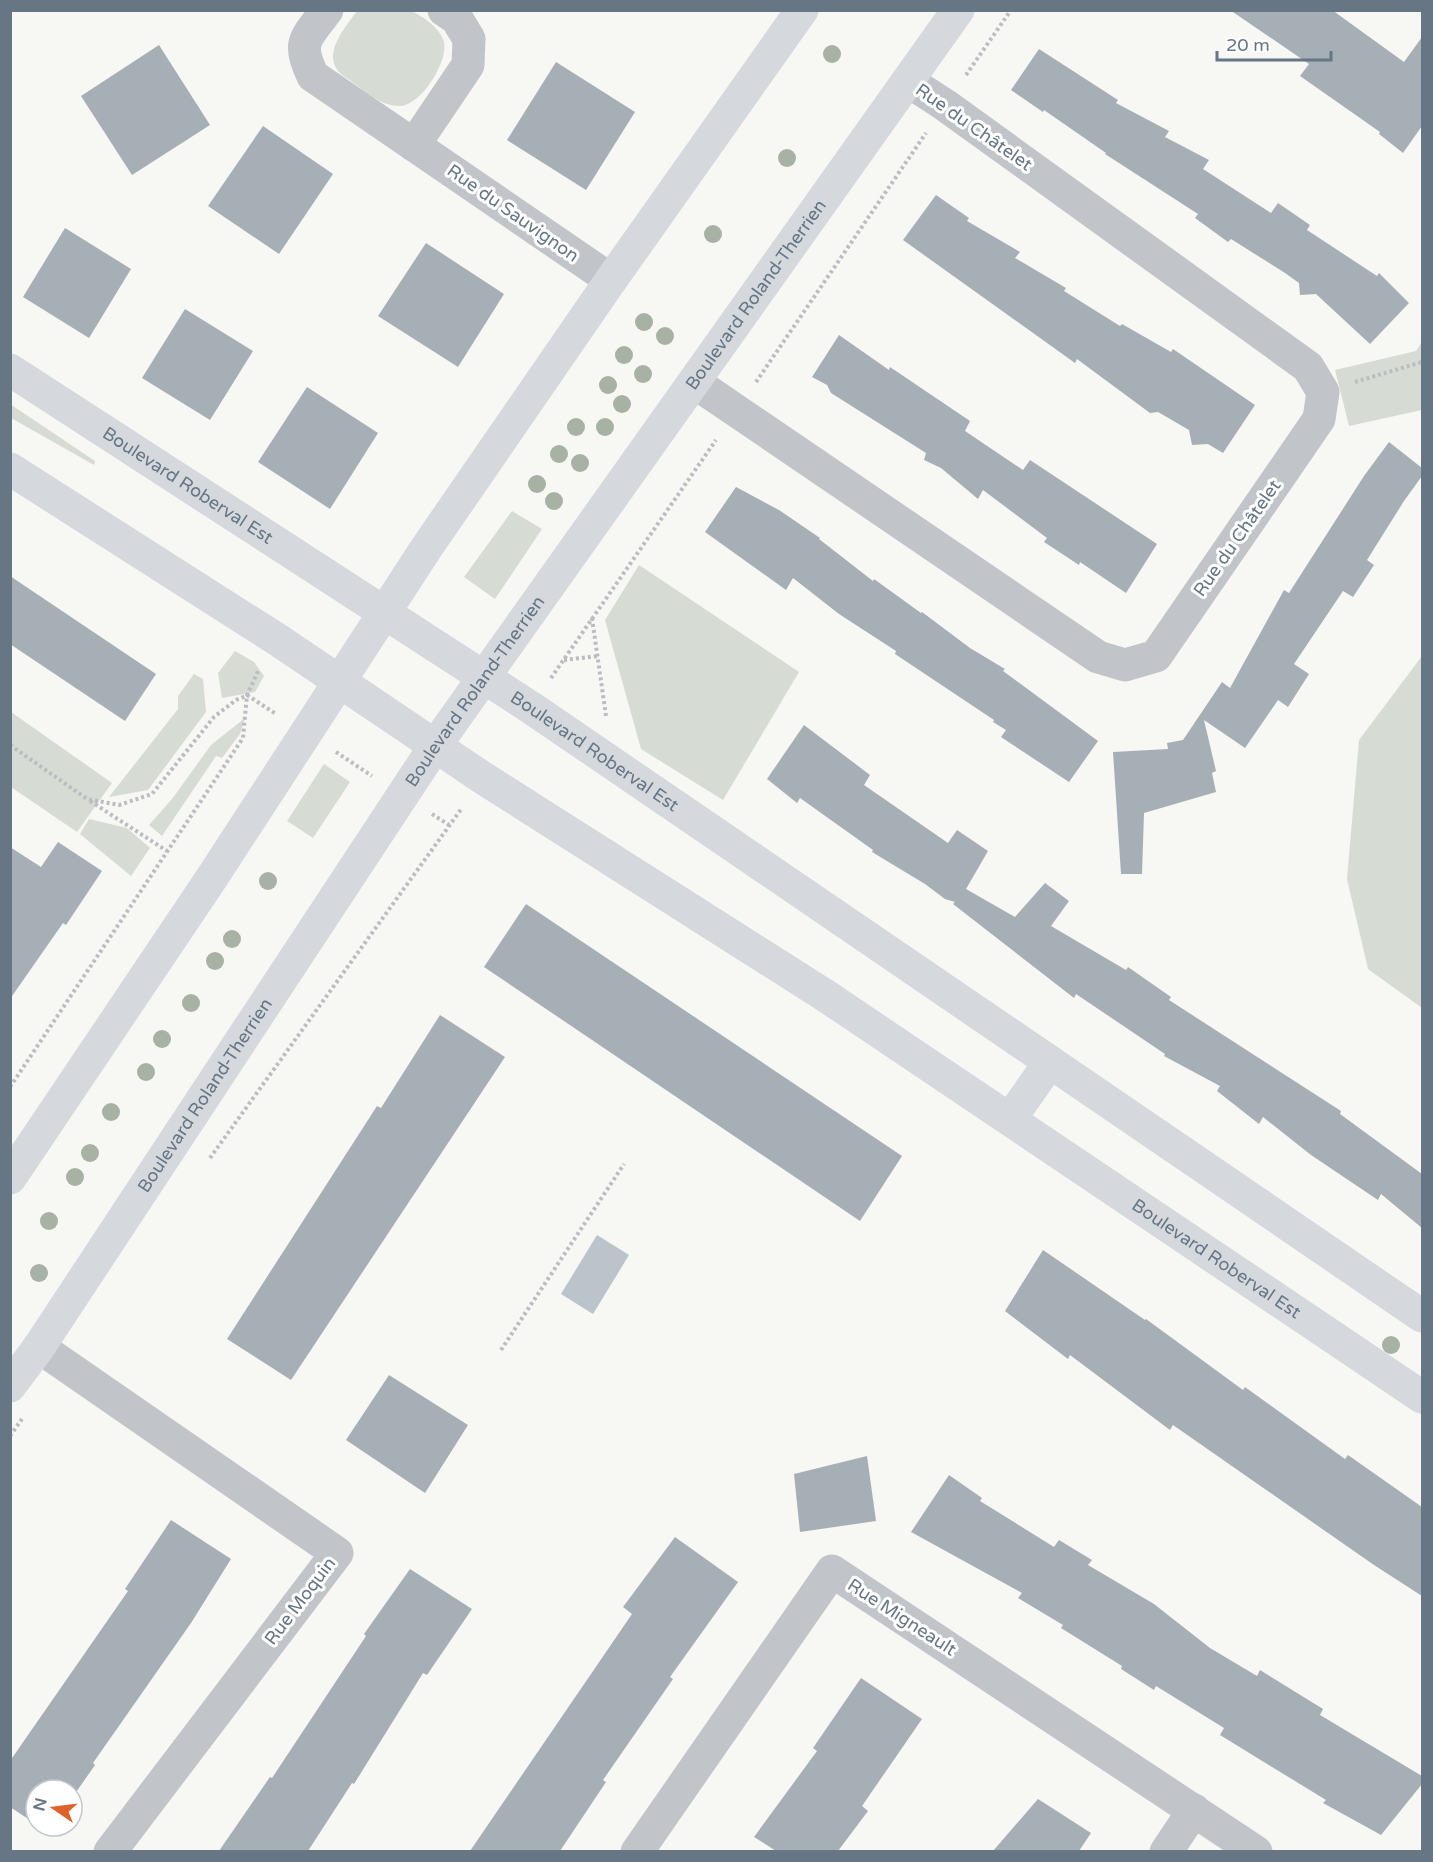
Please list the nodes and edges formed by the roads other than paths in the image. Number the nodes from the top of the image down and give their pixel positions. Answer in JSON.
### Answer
{"nodes":[{"id":1,"x":327,"y":10,"type":"edge"},
{"id":2,"x":444,"y":10,"type":"edge"},
{"id":3,"x":802,"y":10,"type":"edge"},
{"id":4,"x":958,"y":10,"type":"edge"},
{"id":5,"x":908,"y":81,"type":"junction"},
{"id":6,"x":414,"y":145,"type":"junction"},
{"id":7,"x":611,"y":280,"type":"junction"},
{"id":8,"x":10,"y":370,"type":"edge"},
{"id":9,"x":694,"y":382,"type":"junction"},
{"id":10,"x":10,"y":468,"type":"edge"},
{"id":11,"x":384,"y":613,"type":"junction"},
{"id":12,"x":483,"y":677,"type":"junction"},
{"id":13,"x":340,"y":682,"type":"junction"},
{"id":14,"x":435,"y":746,"type":"junction"},
{"id":15,"x":1050,"y":1062,"type":"junction"},
{"id":16,"x":1010,"y":1119,"type":"junction"},
{"id":17,"x":10,"y":1178,"type":"edge"},
{"id":18,"x":1422,"y":1316,"type":"edge"},
{"id":19,"x":39,"y":1347,"type":"junction"},
{"id":20,"x":10,"y":1386,"type":"edge"},
{"id":21,"x":1422,"y":1397,"type":"edge"},
{"id":22,"x":1194,"y":1810,"type":"junction"},
{"id":23,"x":110,"y":1851,"type":"edge"},
{"id":24,"x":637,"y":1851,"type":"edge"},
{"id":25,"x":1166,"y":1851,"type":"edge"},
{"id":26,"x":1256,"y":1851,"type":"edge"}],
"edges":[{"from":1,"to":6,"type":"street","name":"Rue du Sauvignon"},
{"from":2,"to":6,"type":"street"},
{"from":3,"to":7,"type":"street"},
{"from":4,"to":5,"type":"street","name":"Boulevard Roland-Therrien"},
{"from":5,"to":9,"type":"street","name":"Boulevard Roland-Therrien"},
{"from":5,"to":9,"type":"street","name":"Rue du Châtelet"},
{"from":6,"to":7,"type":"street","name":"Rue du Sauvignon"},
{"from":7,"to":11,"type":"street"},
{"from":8,"to":11,"type":"street","name":"Boulevard Roberval Est"},
{"from":9,"to":12,"type":"street","name":"Boulevard Roland-Therrien"},
{"from":10,"to":13,"type":"street","name":"Boulevard Roberval Est"},
{"from":11,"to":12,"type":"street","name":"Boulevard Roberval Est"},
{"from":11,"to":13,"type":"street"},
{"from":12,"to":14,"type":"street","name":"Boulevard Roland-Therrien"},
{"from":12,"to":15,"type":"street","name":"Boulevard Roberval Est"},
{"from":13,"to":14,"type":"street","name":"Boulevard Roberval Est"},
{"from":13,"to":17,"type":"street"},
{"from":14,"to":16,"type":"street","name":"Boulevard Roberval Est"},
{"from":14,"to":19,"type":"street","name":"Boulevard Roland-Therrien"},
{"from":15,"to":16,"type":"street"},
{"from":15,"to":18,"type":"street","name":"Boulevard Roberval Est"},
{"from":16,"to":21,"type":"street","name":"Boulevard Roberval Est"},
{"from":19,"to":20,"type":"street","name":"Boulevard Roland-Therrien"},
{"from":19,"to":23,"type":"street","name":"Rue Moquin"},
{"from":22,"to":24,"type":"street","name":"Rue Migneault"},
{"from":22,"to":25,"type":"street"},
{"from":22,"to":26,"type":"street","name":"Rue Migneault"}]}
